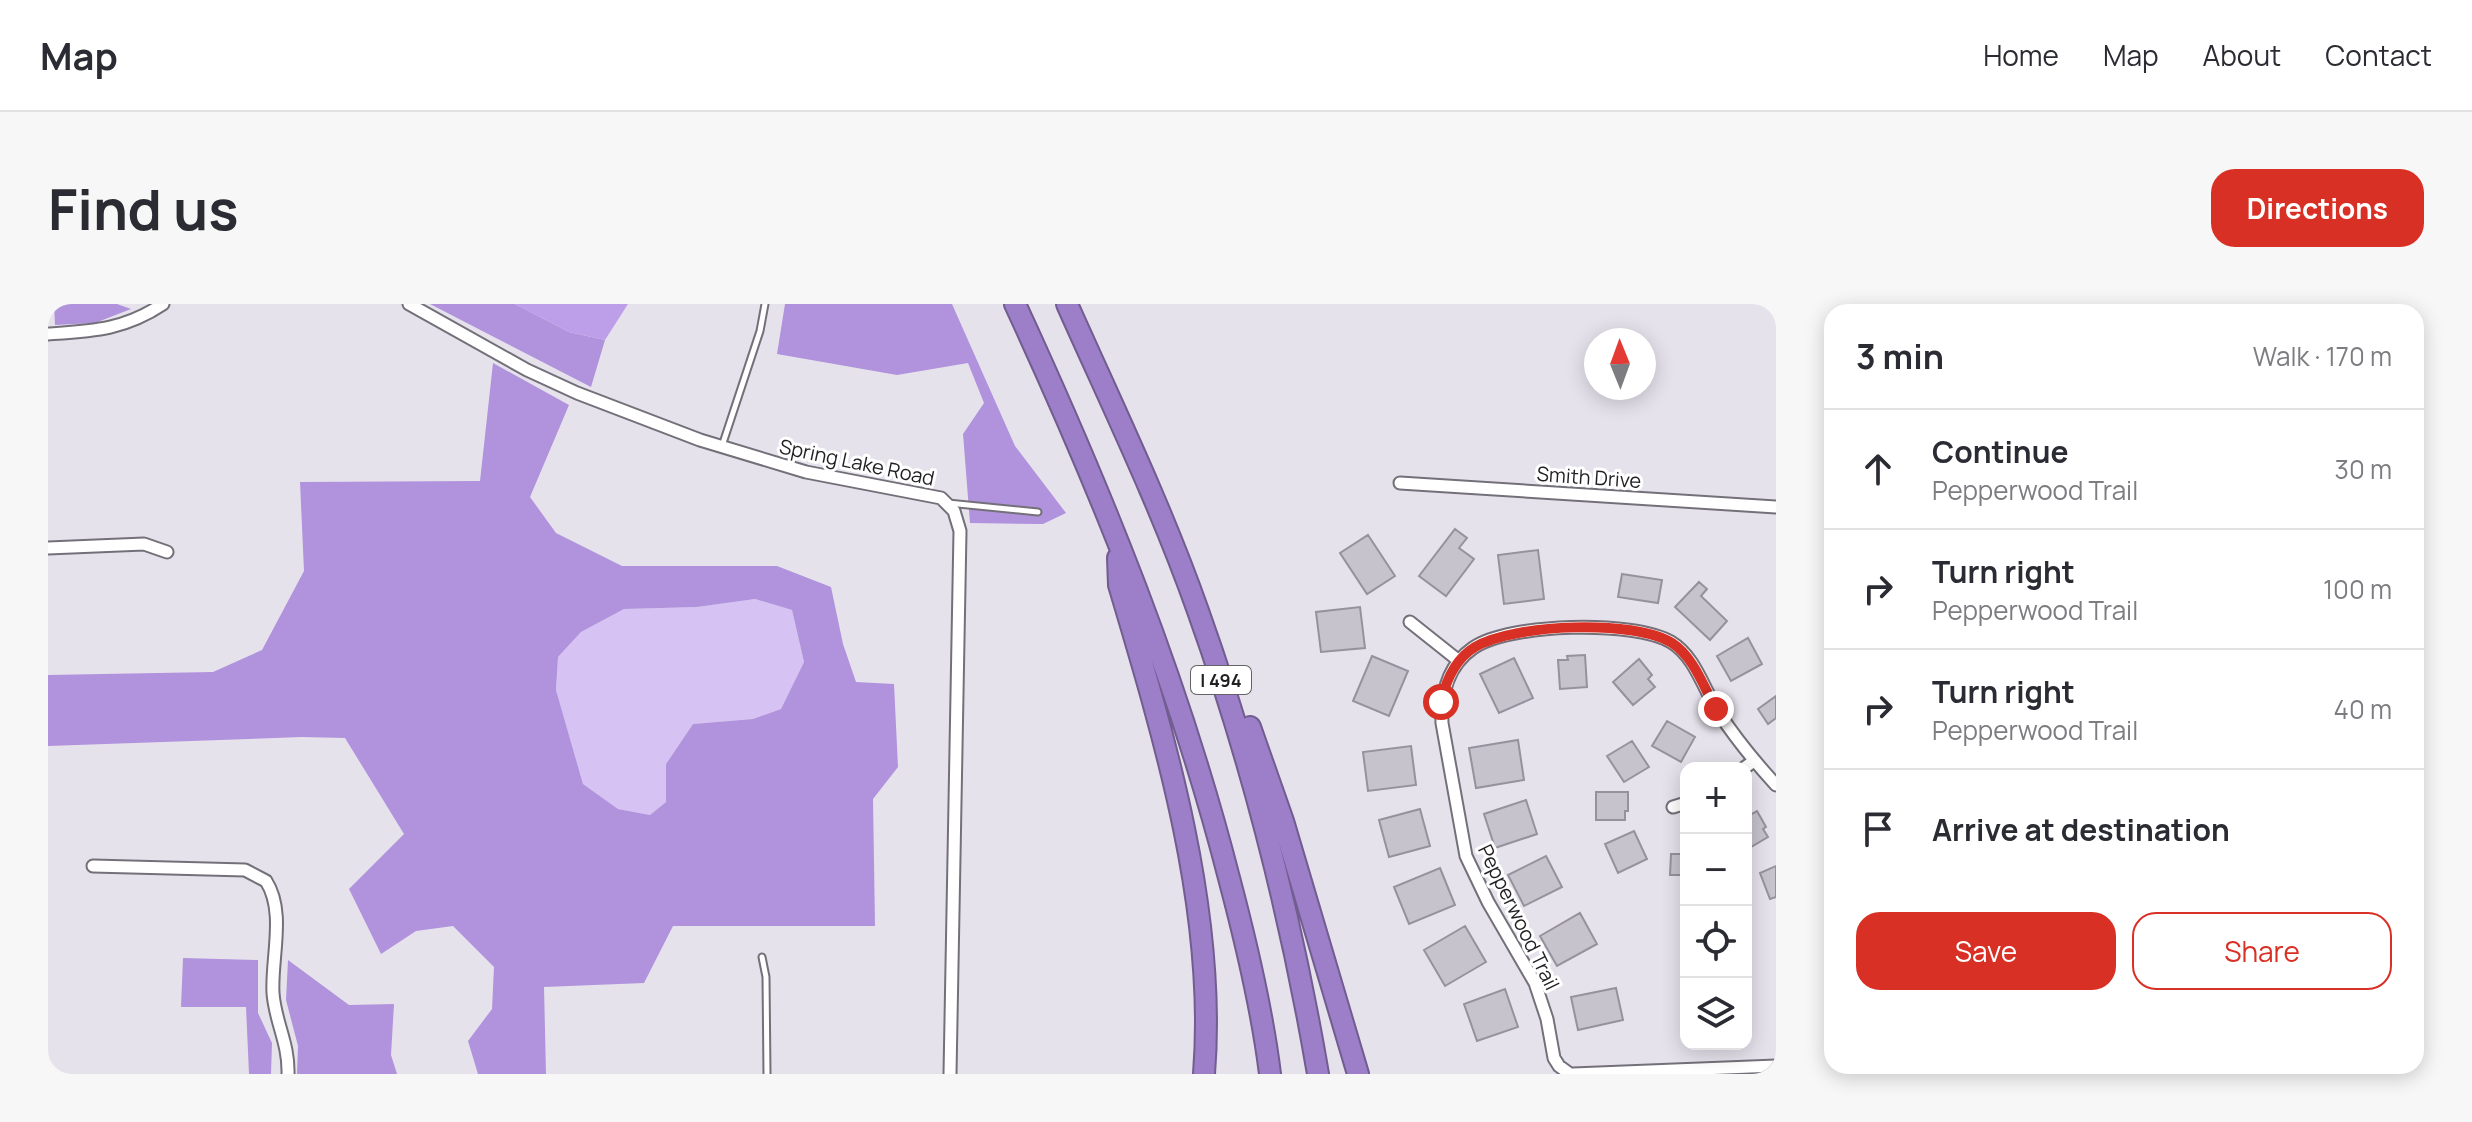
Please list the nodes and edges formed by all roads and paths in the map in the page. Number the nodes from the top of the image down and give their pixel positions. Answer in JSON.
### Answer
{"nodes":[{"id":1,"x":163,"y":304,"type":"edge"},
{"id":2,"x":409,"y":304,"type":"edge"},
{"id":3,"x":765,"y":304,"type":"edge"},
{"id":4,"x":1015,"y":304,"type":"edge"},
{"id":5,"x":1067,"y":304,"type":"edge"},
{"id":6,"x":48,"y":334,"type":"edge"},
{"id":7,"x":722,"y":447,"type":"junction"},
{"id":8,"x":1400,"y":483,"type":"dead end"},
{"id":9,"x":948,"y":503,"type":"junction"},
{"id":10,"x":1776,"y":507,"type":"edge"},
{"id":11,"x":1038,"y":512,"type":"dead end"},
{"id":12,"x":1118,"y":542,"type":"junction"},
{"id":13,"x":48,"y":548,"type":"edge"},
{"id":14,"x":167,"y":552,"type":"dead end"},
{"id":15,"x":1201,"y":620,"type":"junction"},
{"id":16,"x":1410,"y":622,"type":"dead end"},
{"id":17,"x":1459,"y":661,"type":"junction"},
{"id":18,"x":1748,"y":762,"type":"edge"},
{"id":19,"x":1752,"y":766,"type":"edge"},
{"id":20,"x":1776,"y":785,"type":"edge"},
{"id":21,"x":1680,"y":805,"type":"edge"},
{"id":22,"x":1673,"y":807,"type":"dead end"},
{"id":23,"x":93,"y":866,"type":"dead end"},
{"id":24,"x":762,"y":957,"type":"dead end"},
{"id":25,"x":1776,"y":1066,"type":"edge"},
{"id":26,"x":1559,"y":1070,"type":"edge"},
{"id":27,"x":288,"y":1074,"type":"edge"},
{"id":28,"x":767,"y":1074,"type":"edge"},
{"id":29,"x":950,"y":1074,"type":"edge"},
{"id":30,"x":1204,"y":1074,"type":"edge"},
{"id":31,"x":1270,"y":1074,"type":"edge"},
{"id":32,"x":1318,"y":1074,"type":"edge"},
{"id":33,"x":1358,"y":1074,"type":"edge"},
{"id":34,"x":1571,"y":1074,"type":"edge"}],
"edges":[{"from":1,"to":6,"type":"street"},
{"from":2,"to":7,"type":"street","name":"Spring Lake Road"},
{"from":3,"to":7,"type":"lane"},
{"from":4,"to":12,"type":"highway","number":"I 494"},
{"from":5,"to":15,"type":"highway","number":"I 494"},
{"from":7,"to":9,"type":"street","name":"Spring Lake Road"},
{"from":8,"to":10,"type":"street","name":"Smith Drive"},
{"from":9,"to":11,"type":"lane"},
{"from":9,"to":29,"type":"street","name":"Spring Lake Road"},
{"from":12,"to":30,"type":"highway"},
{"from":12,"to":31,"type":"highway","number":"I 494"},
{"from":13,"to":14,"type":"street"},
{"from":15,"to":32,"type":"highway","number":"I 494"},
{"from":15,"to":33,"type":"highway"},
{"from":16,"to":17,"type":"street"},
{"from":17,"to":18,"type":"street"},
{"from":17,"to":26,"type":"street","name":"Pepperwood Trail"},
{"from":19,"to":20,"type":"street"},
{"from":21,"to":22,"type":"street"},
{"from":23,"to":27,"type":"street"},
{"from":24,"to":28,"type":"lane"},
{"from":25,"to":34,"type":"street"},
{"from":26,"to":34,"type":"street"}]}
